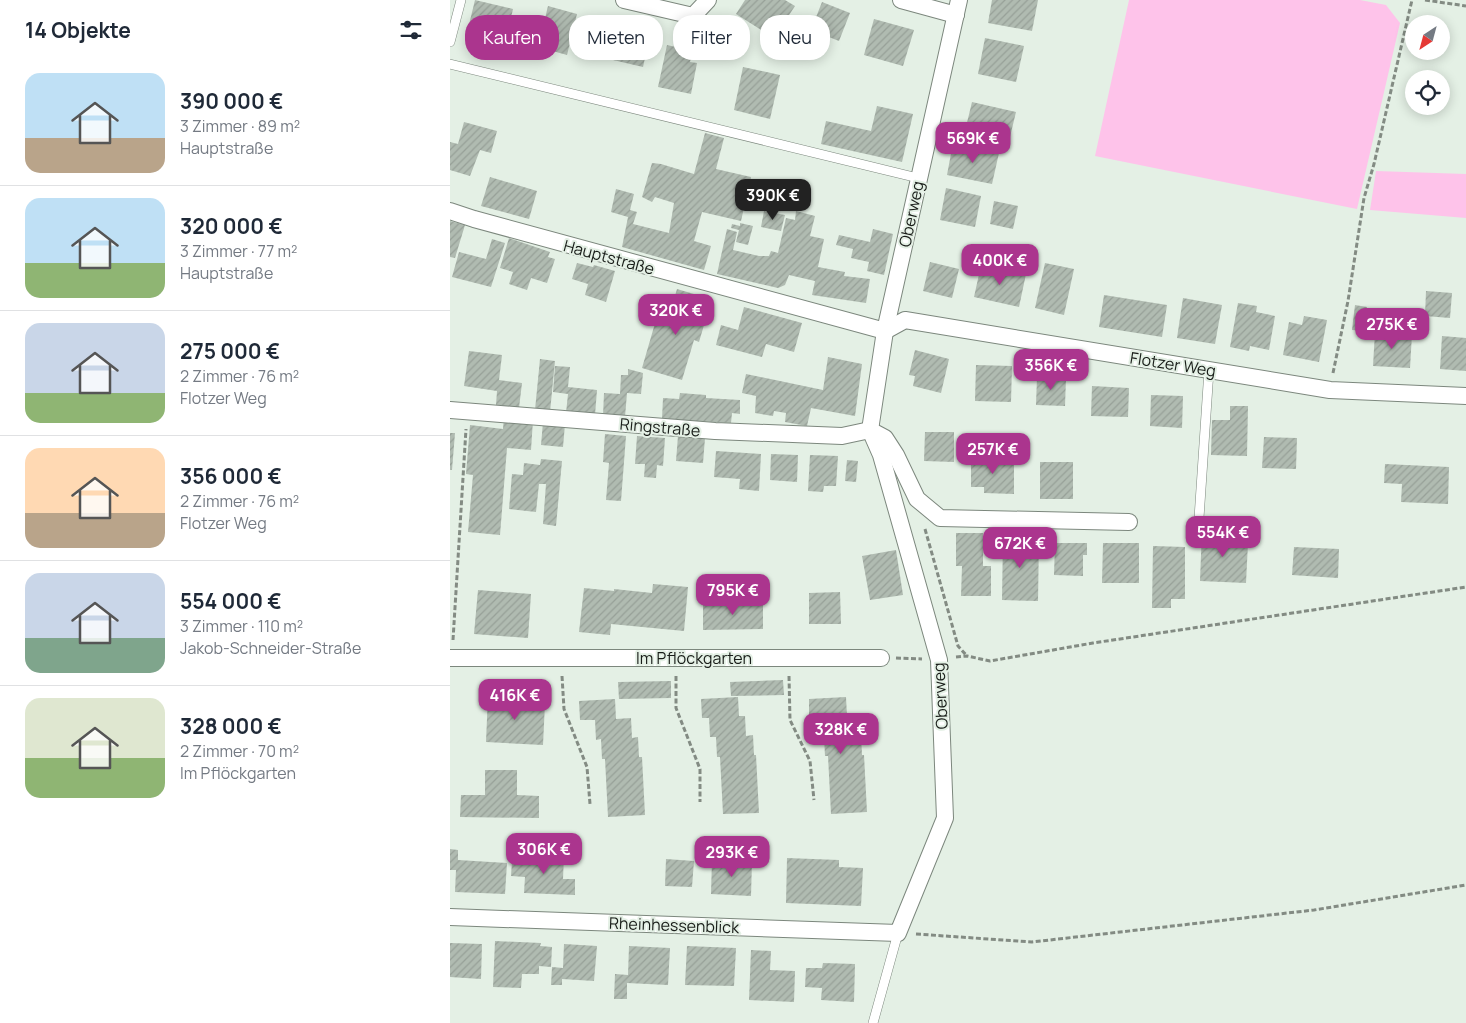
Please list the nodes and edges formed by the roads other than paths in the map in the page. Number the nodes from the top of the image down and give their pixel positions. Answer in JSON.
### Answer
{"nodes":[{"id":1,"x":461,"y":0,"type":"edge"},
{"id":2,"x":624,"y":0,"type":"edge"},
{"id":3,"x":708,"y":0,"type":"edge"},
{"id":4,"x":901,"y":0,"type":"edge"},
{"id":5,"x":957,"y":8,"type":"edge"},
{"id":6,"x":450,"y":42,"type":"edge"},
{"id":7,"x":450,"y":64,"type":"edge"},
{"id":8,"x":918,"y":178,"type":"junction"},
{"id":9,"x":450,"y":211,"type":"edge"},
{"id":10,"x":885,"y":331,"type":"junction"},
{"id":11,"x":1209,"y":370,"type":"junction"},
{"id":12,"x":1466,"y":396,"type":"edge"},
{"id":13,"x":450,"y":410,"type":"edge"},
{"id":14,"x":870,"y":430,"type":"junction"},
{"id":15,"x":1199,"y":518,"type":"dead end"},
{"id":16,"x":1129,"y":522,"type":"dead end"},
{"id":17,"x":451,"y":658,"type":"edge"},
{"id":18,"x":880,"y":658,"type":"road end"},
{"id":19,"x":450,"y":917,"type":"edge"},
{"id":20,"x":898,"y":933,"type":"junction"},
{"id":21,"x":873,"y":1023,"type":"edge"}],
"edges":[{"from":1,"to":6,"type":"lane"},
{"from":2,"to":3,"type":"street"},
{"from":4,"to":5,"type":"street"},
{"from":5,"to":8,"type":"street","name":"Oberweg"},
{"from":7,"to":8,"type":"lane"},
{"from":8,"to":10,"type":"street","name":"Oberweg"},
{"from":9,"to":10,"type":"street","name":"Hauptstraße"},
{"from":10,"to":11,"type":"street","name":"Flotzer Weg"},
{"from":10,"to":14,"type":"street","name":"Oberweg"},
{"from":11,"to":12,"type":"street","name":"Flotzer Weg"},
{"from":11,"to":15,"type":"lane"},
{"from":13,"to":14,"type":"street","name":"Ringstraße"},
{"from":14,"to":16,"type":"street"},
{"from":14,"to":20,"type":"street","name":"Oberweg"},
{"from":17,"to":18,"type":"street","name":"Im Pflöckgarten"},
{"from":19,"to":20,"type":"street","name":"Rheinhessenblick"},
{"from":20,"to":21,"type":"lane"}]}
